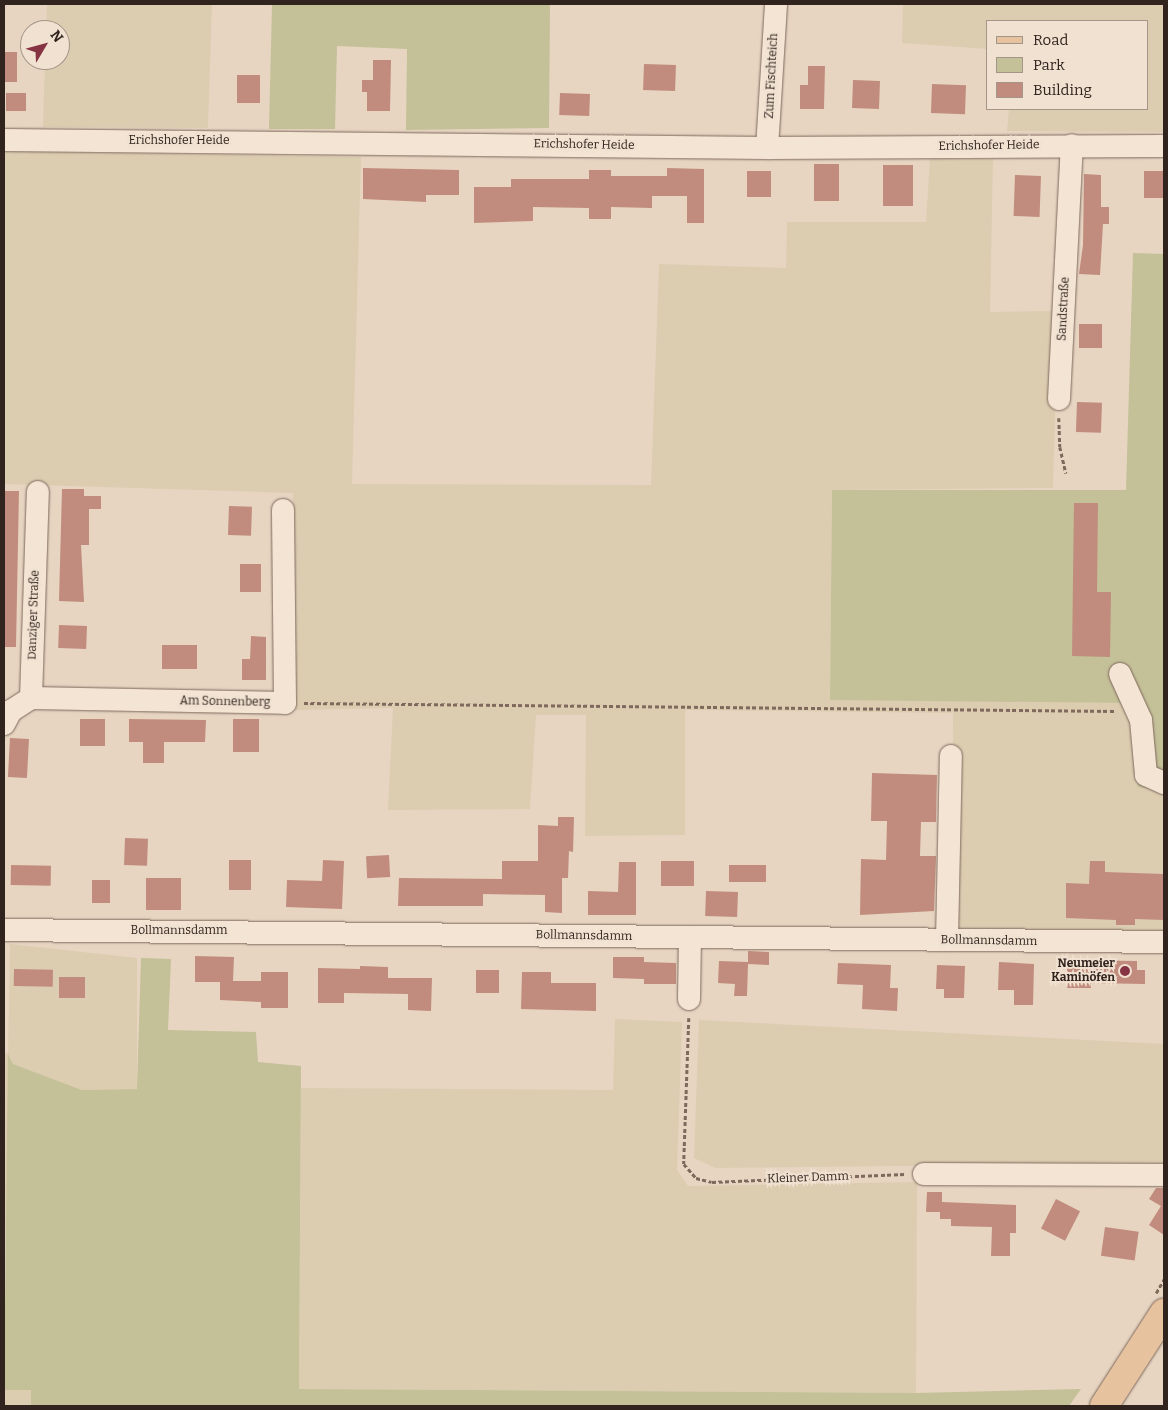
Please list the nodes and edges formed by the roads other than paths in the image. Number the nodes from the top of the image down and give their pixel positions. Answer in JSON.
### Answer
{"nodes":[{"id":1,"x":776,"y":4,"type":"edge"},
{"id":2,"x":4,"y":140,"type":"edge"},
{"id":3,"x":1072,"y":145,"type":"junction"},
{"id":4,"x":1164,"y":146,"type":"edge"},
{"id":5,"x":767,"y":148,"type":"junction"},
{"id":6,"x":1059,"y":399,"type":"road end"},
{"id":7,"x":38,"y":492,"type":"dead end"},
{"id":8,"x":283,"y":510,"type":"dead end"},
{"id":9,"x":1120,"y":674,"type":"dead end"},
{"id":10,"x":31,"y":698,"type":"junction"},
{"id":11,"x":4,"y":724,"type":"edge"},
{"id":12,"x":951,"y":756,"type":"dead end"},
{"id":13,"x":1164,"y":783,"type":"edge"},
{"id":14,"x":4,"y":930,"type":"edge"},
{"id":15,"x":690,"y":938,"type":"junction"},
{"id":16,"x":947,"y":940,"type":"junction"},
{"id":17,"x":1164,"y":942,"type":"edge"},
{"id":18,"x":689,"y":999,"type":"road end"},
{"id":19,"x":924,"y":1174,"type":"road end"},
{"id":20,"x":1164,"y":1175,"type":"edge"},
{"id":21,"x":1164,"y":1313,"type":"edge"},
{"id":22,"x":1104,"y":1406,"type":"edge"}],
"edges":[{"from":1,"to":5,"type":"street","name":"Zum Fischteich"},
{"from":2,"to":5,"type":"street","name":"Erichshofer Heide"},
{"from":3,"to":4,"type":"street","name":"Erichshofer Heide"},
{"from":3,"to":5,"type":"street","name":"Erichshofer Heide"},
{"from":3,"to":6,"type":"street","name":"Sandstraße"},
{"from":7,"to":10,"type":"street","name":"Danziger Straße"},
{"from":8,"to":10,"type":"street","name":"Am Sonnenberg"},
{"from":9,"to":13,"type":"street"},
{"from":10,"to":11,"type":"street"},
{"from":12,"to":16,"type":"street"},
{"from":14,"to":15,"type":"street","name":"Bollmannsdamm"},
{"from":15,"to":16,"type":"street","name":"Bollmannsdamm"},
{"from":15,"to":18,"type":"street"},
{"from":16,"to":17,"type":"street","name":"Bollmannsdamm"},
{"from":19,"to":20,"type":"street"},
{"from":21,"to":22,"type":"main road"}]}
